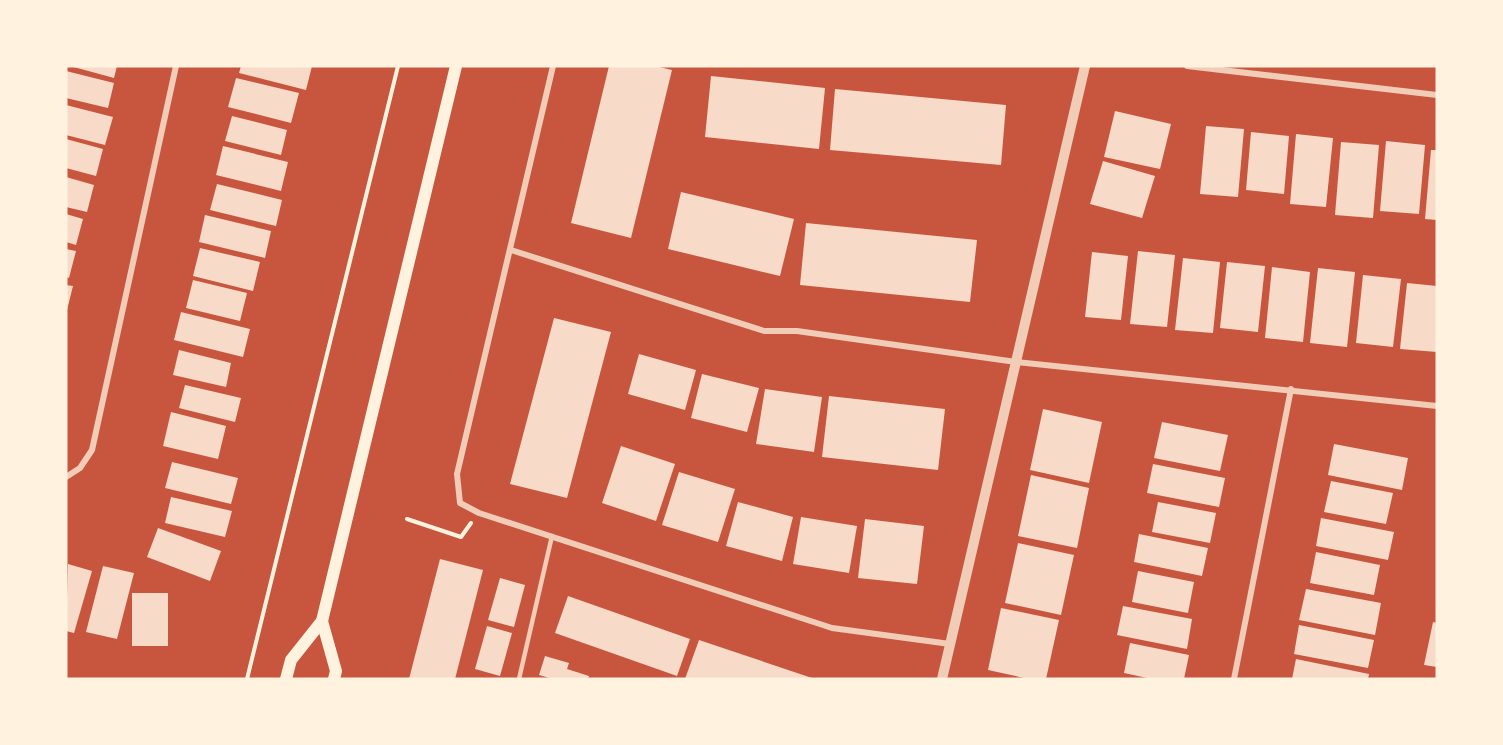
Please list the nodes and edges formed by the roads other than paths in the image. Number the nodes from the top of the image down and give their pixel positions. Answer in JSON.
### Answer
{"nodes":[{"id":1,"x":176,"y":66,"type":"edge"},
{"id":2,"x":456,"y":66,"type":"edge"},
{"id":3,"x":553,"y":66,"type":"edge"},
{"id":4,"x":1085,"y":66,"type":"edge"},
{"id":5,"x":1187,"y":66,"type":"edge"},
{"id":6,"x":1437,"y":95,"type":"edge"},
{"id":7,"x":511,"y":250,"type":"junction"},
{"id":8,"x":1016,"y":362,"type":"junction"},
{"id":9,"x":1291,"y":389,"type":"junction"},
{"id":10,"x":1437,"y":406,"type":"edge"},
{"id":11,"x":66,"y":477,"type":"edge"},
{"id":12,"x":552,"y":536,"type":"junction"},
{"id":13,"x":321,"y":621,"type":"junction"},
{"id":14,"x":950,"y":644,"type":"junction"},
{"id":15,"x":286,"y":679,"type":"edge"},
{"id":16,"x":334,"y":679,"type":"edge"},
{"id":17,"x":519,"y":679,"type":"edge"},
{"id":18,"x":942,"y":679,"type":"edge"},
{"id":19,"x":1234,"y":679,"type":"edge"}],
"edges":[{"from":1,"to":11,"type":"street"},
{"from":2,"to":13,"type":"main road"},
{"from":3,"to":7,"type":"street"},
{"from":4,"to":8,"type":"street"},
{"from":5,"to":6,"type":"street"},
{"from":7,"to":8,"type":"street"},
{"from":7,"to":12,"type":"street"},
{"from":8,"to":9,"type":"street"},
{"from":8,"to":14,"type":"street"},
{"from":9,"to":10,"type":"street"},
{"from":9,"to":19,"type":"street"},
{"from":12,"to":14,"type":"street"},
{"from":12,"to":17,"type":"lane"},
{"from":13,"to":15,"type":"main road"},
{"from":13,"to":16,"type":"main road"},
{"from":14,"to":18,"type":"street"}]}
